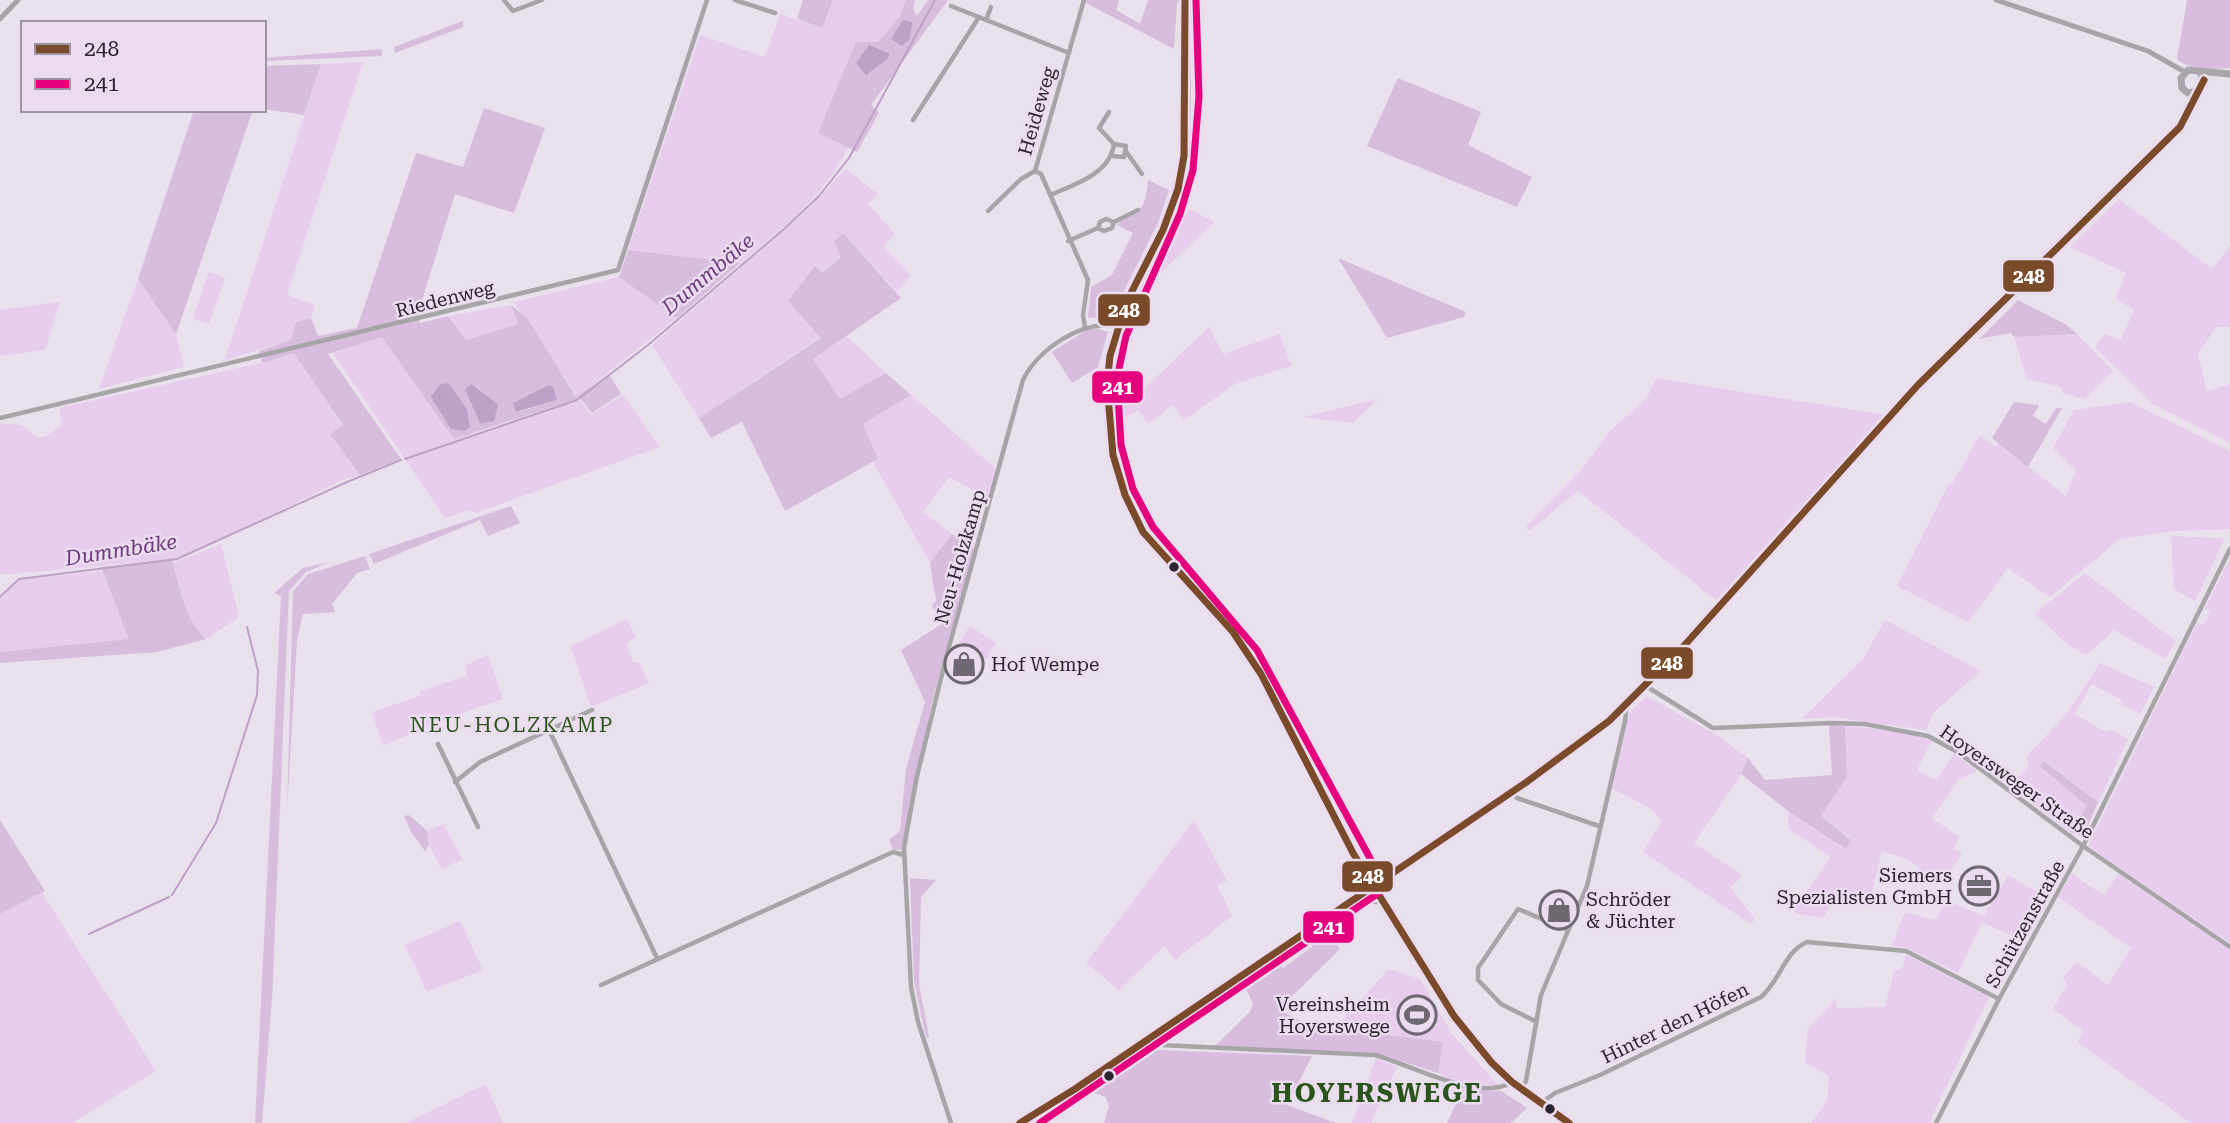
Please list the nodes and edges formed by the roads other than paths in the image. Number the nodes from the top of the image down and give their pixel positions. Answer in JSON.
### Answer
{"nodes":[{"id":1,"x":18,"y":0,"type":"edge"},
{"id":2,"x":504,"y":0,"type":"edge"},
{"id":3,"x":542,"y":0,"type":"edge"},
{"id":4,"x":707,"y":0,"type":"edge"},
{"id":5,"x":735,"y":0,"type":"edge"},
{"id":6,"x":1084,"y":0,"type":"edge"},
{"id":7,"x":1185,"y":0,"type":"edge"},
{"id":8,"x":1996,"y":0,"type":"edge"},
{"id":9,"x":951,"y":6,"type":"dead end"},
{"id":10,"x":991,"y":7,"type":"dead end"},
{"id":11,"x":775,"y":13,"type":"dead end"},
{"id":12,"x":979,"y":17,"type":"junction"},
{"id":13,"x":0,"y":19,"type":"edge"},
{"id":14,"x":986,"y":20,"type":"junction"},
{"id":15,"x":1069,"y":53,"type":"junction"},
{"id":16,"x":2230,"y":74,"type":"edge"},
{"id":17,"x":2183,"y":75,"type":"junction"},
{"id":18,"x":2202,"y":77,"type":"junction"},
{"id":19,"x":2192,"y":93,"type":"junction"},
{"id":20,"x":1109,"y":113,"type":"dead end"},
{"id":21,"x":913,"y":120,"type":"dead end"},
{"id":22,"x":1114,"y":144,"type":"junction"},
{"id":23,"x":1125,"y":150,"type":"junction"},
{"id":24,"x":1112,"y":156,"type":"junction"},
{"id":25,"x":1035,"y":171,"type":"junction"},
{"id":26,"x":1142,"y":174,"type":"dead end"},
{"id":27,"x":1050,"y":195,"type":"junction"},
{"id":28,"x":1138,"y":210,"type":"dead end"},
{"id":29,"x":988,"y":211,"type":"dead end"},
{"id":30,"x":1068,"y":241,"type":"junction"},
{"id":31,"x":1085,"y":327,"type":"junction"},
{"id":32,"x":1117,"y":327,"type":"junction"},
{"id":33,"x":0,"y":418,"type":"edge"},
{"id":34,"x":2230,"y":549,"type":"edge"},
{"id":35,"x":1646,"y":686,"type":"junction"},
{"id":36,"x":1622,"y":708,"type":"junction"},
{"id":37,"x":592,"y":710,"type":"dead end"},
{"id":38,"x":550,"y":732,"type":"junction"},
{"id":39,"x":438,"y":744,"type":"dead end"},
{"id":40,"x":455,"y":782,"type":"junction"},
{"id":41,"x":1512,"y":792,"type":"junction"},
{"id":42,"x":1599,"y":826,"type":"junction"},
{"id":43,"x":478,"y":827,"type":"dead end"},
{"id":44,"x":2083,"y":846,"type":"junction"},
{"id":45,"x":905,"y":856,"type":"junction"},
{"id":46,"x":1362,"y":868,"type":"junction"},
{"id":47,"x":1390,"y":873,"type":"junction"},
{"id":48,"x":1372,"y":885,"type":"junction"},
{"id":49,"x":1355,"y":897,"type":"junction"},
{"id":50,"x":1380,"y":902,"type":"junction"},
{"id":51,"x":1568,"y":930,"type":"junction"},
{"id":52,"x":2230,"y":947,"type":"edge"},
{"id":53,"x":657,"y":958,"type":"junction"},
{"id":54,"x":601,"y":985,"type":"dead end"},
{"id":55,"x":1999,"y":999,"type":"junction"},
{"id":56,"x":1535,"y":1021,"type":"junction"},
{"id":57,"x":1148,"y":1038,"type":"junction"},
{"id":58,"x":1511,"y":1082,"type":"junction"},
{"id":59,"x":1521,"y":1089,"type":"junction"},
{"id":60,"x":1541,"y":1103,"type":"junction"},
{"id":61,"x":951,"y":1123,"type":"edge"},
{"id":62,"x":1020,"y":1123,"type":"edge"},
{"id":63,"x":1569,"y":1123,"type":"edge"},
{"id":64,"x":1936,"y":1123,"type":"edge"}],
"edges":[{"from":1,"to":13,"type":"street"},
{"from":2,"to":3,"type":"street"},
{"from":4,"to":33,"type":"street","name":"Riedenweg"},
{"from":5,"to":11,"type":"street"},
{"from":6,"to":15,"type":"street","name":"Heideweg"},
{"from":7,"to":32,"type":"street"},
{"from":8,"to":17,"type":"street"},
{"from":9,"to":12,"type":"street"},
{"from":10,"to":14,"type":"street"},
{"from":12,"to":14,"type":"street"},
{"from":12,"to":21,"type":"street"},
{"from":14,"to":15,"type":"street"},
{"from":15,"to":25,"type":"street","name":"Heideweg"},
{"from":16,"to":18,"type":"main road"},
{"from":17,"to":18,"type":"main road"},
{"from":17,"to":19,"type":"main road"},
{"from":18,"to":19,"type":"main road"},
{"from":19,"to":35,"type":"main road"},
{"from":20,"to":22,"type":"street"},
{"from":22,"to":23,"type":"street"},
{"from":22,"to":24,"type":"street"},
{"from":23,"to":24,"type":"street"},
{"from":23,"to":26,"type":"street"},
{"from":24,"to":27,"type":"street"},
{"from":25,"to":27,"type":"street"},
{"from":25,"to":29,"type":"street","name":"Heideweg"},
{"from":27,"to":30,"type":"street"},
{"from":28,"to":30,"type":"street"},
{"from":30,"to":31,"type":"street"},
{"from":31,"to":32,"type":"street"},
{"from":31,"to":45,"type":"street","name":"Neu-Holzkamp"},
{"from":32,"to":46,"type":"street"},
{"from":34,"to":44,"type":"street","name":"Schützenstraße"},
{"from":35,"to":36,"type":"main road"},
{"from":35,"to":44,"type":"street","name":"Hoyersweger Straße"},
{"from":36,"to":41,"type":"main road"},
{"from":36,"to":42,"type":"street"},
{"from":37,"to":38,"type":"street"},
{"from":38,"to":40,"type":"street"},
{"from":38,"to":53,"type":"street"},
{"from":39,"to":40,"type":"street"},
{"from":40,"to":43,"type":"street"},
{"from":41,"to":42,"type":"street"},
{"from":41,"to":47,"type":"main road"},
{"from":42,"to":51,"type":"street"},
{"from":44,"to":52,"type":"street","name":"Hoyersweger Straße"},
{"from":44,"to":55,"type":"street","name":"Schützenstraße"},
{"from":45,"to":53,"type":"street"},
{"from":45,"to":61,"type":"street","name":"Neu-Holzkamp"},
{"from":46,"to":47,"type":"main road"},
{"from":46,"to":48,"type":"street"},
{"from":47,"to":48,"type":"main road"},
{"from":48,"to":49,"type":"main road"},
{"from":48,"to":50,"type":"main road"},
{"from":49,"to":50,"type":"main road"},
{"from":49,"to":57,"type":"main road"},
{"from":50,"to":58,"type":"main road"},
{"from":51,"to":56,"type":"street"},
{"from":51,"to":56,"type":"street"},
{"from":53,"to":54,"type":"street"},
{"from":55,"to":60,"type":"street","name":"Hinter den Höfen"},
{"from":55,"to":64,"type":"street","name":"Schützenstraße"},
{"from":56,"to":59,"type":"street"},
{"from":57,"to":58,"type":"street"},
{"from":57,"to":62,"type":"main road"},
{"from":58,"to":59,"type":"main road"},
{"from":59,"to":60,"type":"main road"},
{"from":60,"to":63,"type":"main road"}]}
